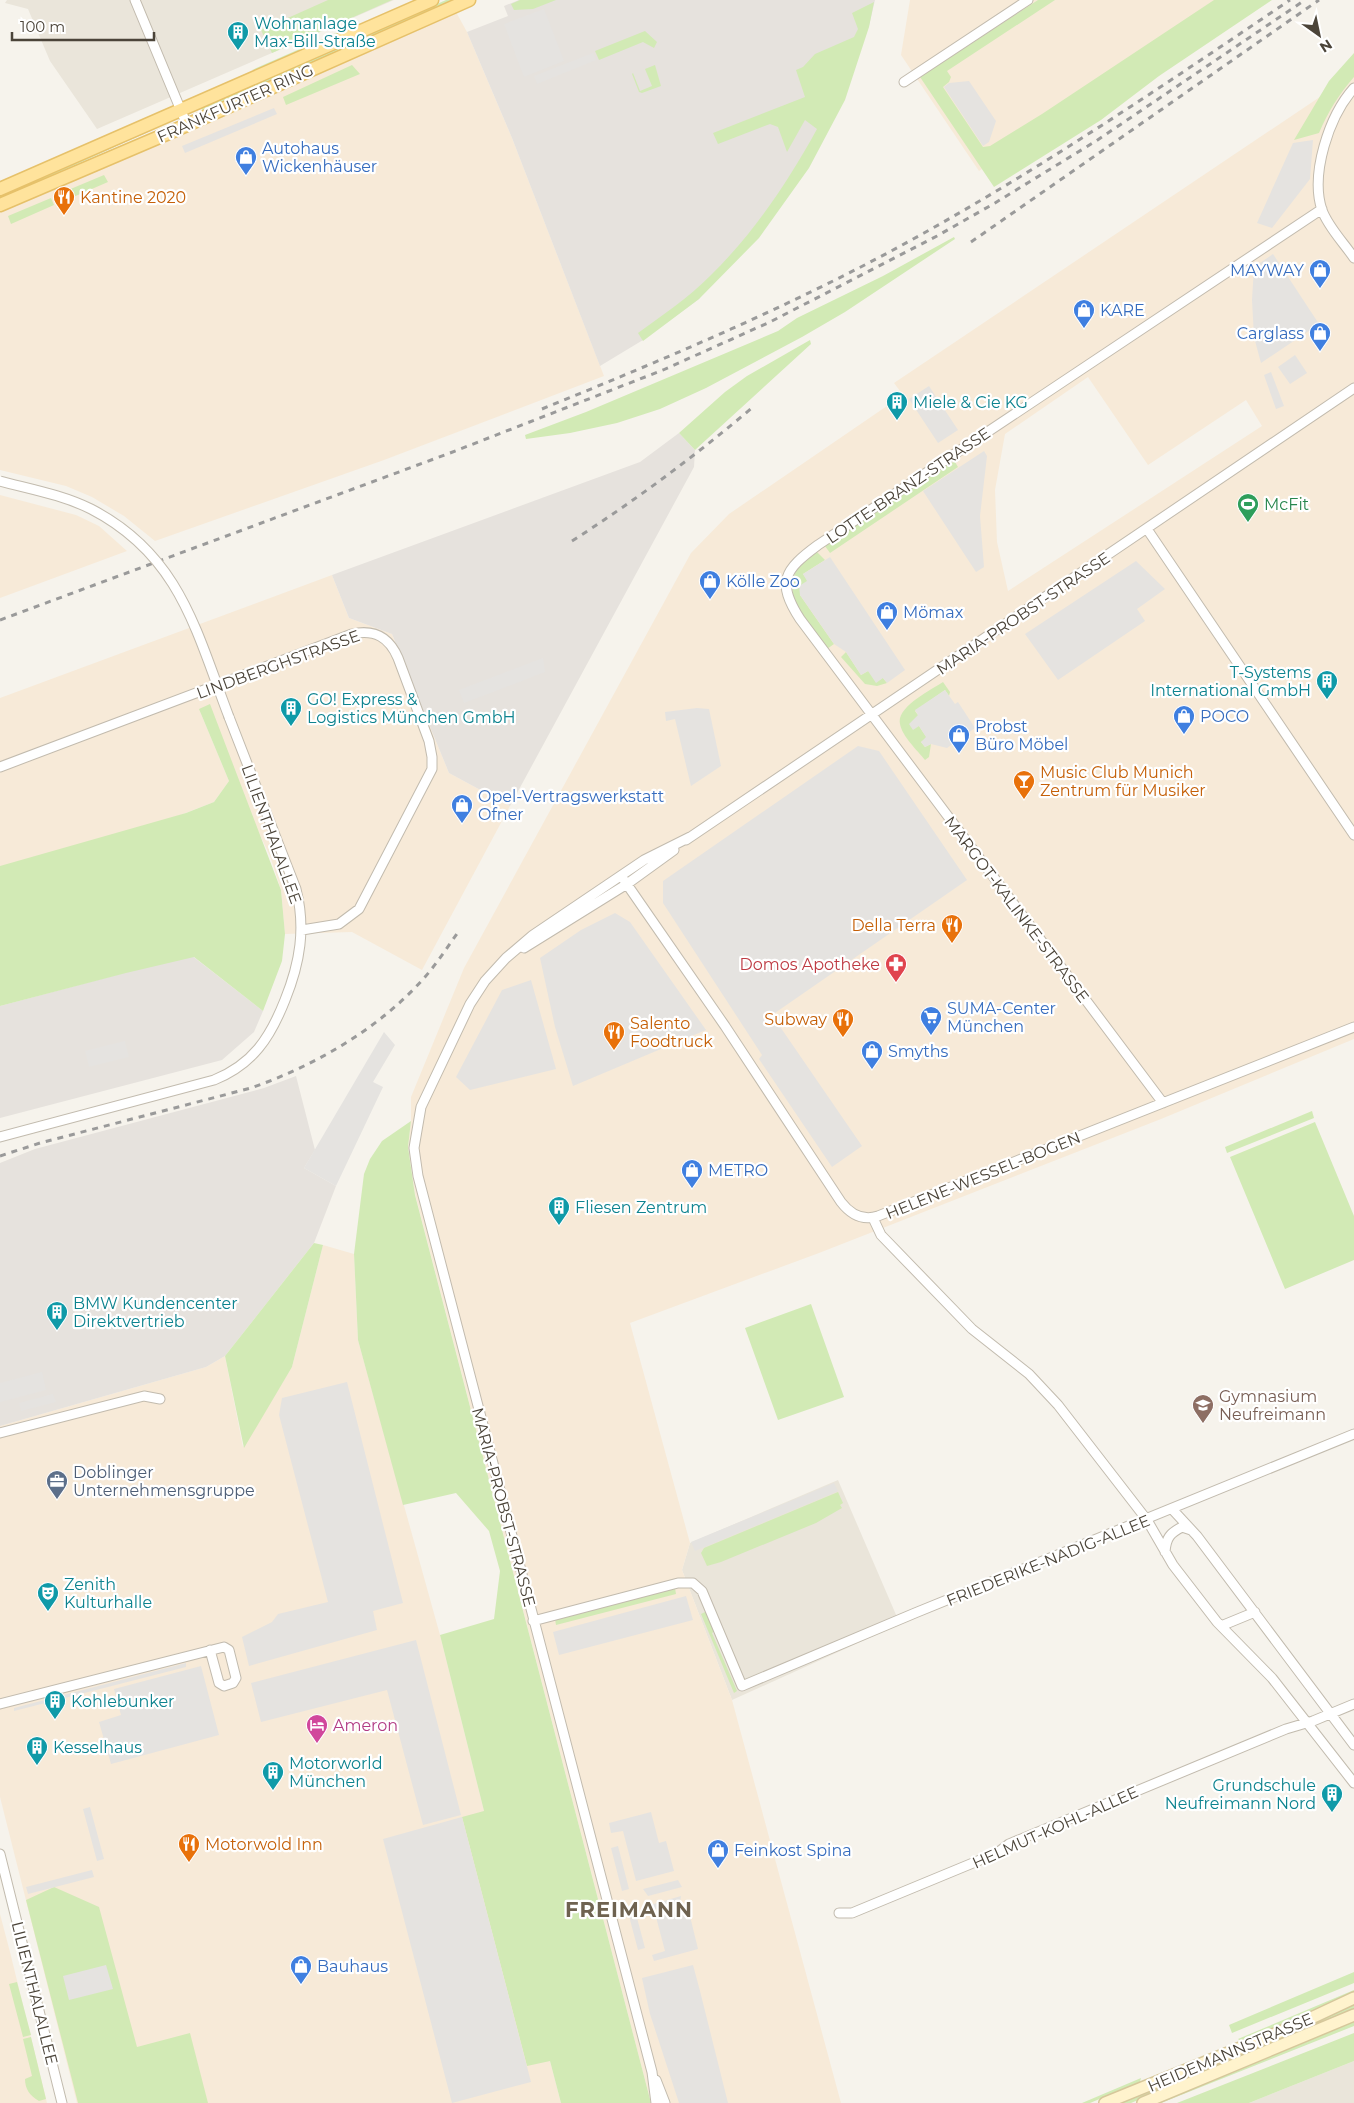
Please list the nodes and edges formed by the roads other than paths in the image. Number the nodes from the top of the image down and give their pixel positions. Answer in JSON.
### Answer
{"nodes":[{"id":1,"x":135,"y":0,"type":"edge"},
{"id":2,"x":432,"y":0,"type":"edge"},
{"id":3,"x":469,"y":0,"type":"edge"},
{"id":4,"x":1028,"y":0,"type":"edge"},
{"id":5,"x":904,"y":82,"type":"dead end"},
{"id":6,"x":1354,"y":88,"type":"edge"},
{"id":7,"x":182,"y":111,"type":"junction"},
{"id":8,"x":187,"y":125,"type":"junction"},
{"id":9,"x":0,"y":189,"type":"edge"},
{"id":10,"x":0,"y":205,"type":"edge"},
{"id":11,"x":1322,"y":209,"type":"junction"},
{"id":12,"x":1354,"y":258,"type":"edge"},
{"id":13,"x":1354,"y":388,"type":"edge"},
{"id":14,"x":0,"y":482,"type":"edge"},
{"id":15,"x":1147,"y":529,"type":"junction"},
{"id":16,"x":872,"y":714,"type":"junction"},
{"id":17,"x":0,"y":767,"type":"edge"},
{"id":18,"x":1354,"y":835,"type":"edge"},
{"id":19,"x":690,"y":837,"type":"junction"},
{"id":20,"x":621,"y":875,"type":"junction"},
{"id":21,"x":627,"y":884,"type":"junction"},
{"id":22,"x":302,"y":930,"type":"junction"},
{"id":23,"x":506,"y":958,"type":"junction"},
{"id":24,"x":1354,"y":1027,"type":"edge"},
{"id":25,"x":1163,"y":1103,"type":"junction"},
{"id":26,"x":0,"y":1137,"type":"edge"},
{"id":27,"x":873,"y":1218,"type":"junction"},
{"id":28,"x":160,"y":1399,"type":"dead end"},
{"id":29,"x":0,"y":1433,"type":"edge"},
{"id":30,"x":1354,"y":1434,"type":"edge"},
{"id":31,"x":1172,"y":1509,"type":"junction"},
{"id":32,"x":1147,"y":1520,"type":"junction"},
{"id":33,"x":1192,"y":1530,"type":"junction"},
{"id":34,"x":1165,"y":1552,"type":"junction"},
{"id":35,"x":1255,"y":1612,"type":"junction"},
{"id":36,"x":533,"y":1621,"type":"junction"},
{"id":37,"x":1221,"y":1626,"type":"junction"},
{"id":38,"x":210,"y":1650,"type":"junction"},
{"id":39,"x":0,"y":1704,"type":"edge"},
{"id":40,"x":1354,"y":1704,"type":"edge"},
{"id":41,"x":1331,"y":1714,"type":"junction"},
{"id":42,"x":1307,"y":1722,"type":"junction"},
{"id":43,"x":1354,"y":1745,"type":"edge"},
{"id":44,"x":1354,"y":1783,"type":"edge"},
{"id":45,"x":0,"y":1854,"type":"edge"},
{"id":46,"x":839,"y":1913,"type":"dead end"},
{"id":47,"x":1354,"y":1998,"type":"edge"},
{"id":48,"x":1354,"y":2015,"type":"edge"},
{"id":49,"x":652,"y":2072,"type":"junction"},
{"id":50,"x":62,"y":2103,"type":"edge"},
{"id":51,"x":656,"y":2103,"type":"edge"},
{"id":52,"x":665,"y":2103,"type":"edge"},
{"id":53,"x":1105,"y":2103,"type":"edge"},
{"id":54,"x":1143,"y":2103,"type":"edge"}],
"edges":[{"from":1,"to":7,"type":"street"},
{"from":2,"to":7,"type":"main road","name":"FRANKFURTER RING"},
{"from":3,"to":8,"type":"main road","name":"FRANKFURTER RING"},
{"from":4,"to":5,"type":"street"},
{"from":6,"to":11,"type":"street"},
{"from":7,"to":8,"type":"street"},
{"from":7,"to":9,"type":"main road","name":"FRANKFURTER RING"},
{"from":8,"to":10,"type":"main road","name":"FRANKFURTER RING"},
{"from":11,"to":12,"type":"street"},
{"from":11,"to":16,"type":"street","name":"LOTTE-BRANZ-STRASSE"},
{"from":13,"to":15,"type":"street","name":"MARIA-PROBST-STRASSE"},
{"from":14,"to":22,"type":"street","name":"LILIENTHALALLEE","bridge":true},
{"from":15,"to":16,"type":"street","name":"MARIA-PROBST-STRASSE"},
{"from":15,"to":18,"type":"street"},
{"from":16,"to":19,"type":"street","name":"MARIA-PROBST-STRASSE"},
{"from":16,"to":25,"type":"street","name":"MARGOT-KALINKE-STRASSE"},
{"from":17,"to":22,"type":"street","name":"LINDBERGHSTRASSE"},
{"from":19,"to":20,"type":"street","name":"MARIA-PROBST-STRASSE"},
{"from":19,"to":21,"type":"street","name":"MARIA-PROBST-STRASSE"},
{"from":20,"to":21,"type":"street","name":"HELENE-WESSEL-BOGEN"},
{"from":20,"to":23,"type":"street","name":"MARIA-PROBST-STRASSE"},
{"from":21,"to":23,"type":"street","name":"MARIA-PROBST-STRASSE"},
{"from":21,"to":27,"type":"street","name":"HELENE-WESSEL-BOGEN"},
{"from":22,"to":26,"type":"street","name":"LILIENTHALALLEE"},
{"from":23,"to":36,"type":"street","name":"MARIA-PROBST-STRASSE"},
{"from":24,"to":25,"type":"street","name":"HELENE-WESSEL-BOGEN"},
{"from":25,"to":27,"type":"street","name":"HELENE-WESSEL-BOGEN"},
{"from":27,"to":32,"type":"street"},
{"from":28,"to":29,"type":"street"},
{"from":30,"to":31,"type":"street","name":"FRIEDERIKE-NADIG-ALLEE"},
{"from":31,"to":32,"type":"street","name":"FRIEDERIKE-NADIG-ALLEE"},
{"from":31,"to":33,"type":"street"},
{"from":32,"to":34,"type":"street"},
{"from":32,"to":36,"type":"street","name":"FRIEDERIKE-NADIG-ALLEE"},
{"from":33,"to":34,"type":"street"},
{"from":33,"to":35,"type":"street"},
{"from":34,"to":37,"type":"street"},
{"from":35,"to":37,"type":"street"},
{"from":35,"to":41,"type":"street"},
{"from":36,"to":49,"type":"street","name":"MARIA-PROBST-STRASSE"},
{"from":37,"to":42,"type":"street"},
{"from":38,"to":38,"type":"street"},
{"from":38,"to":39,"type":"street"},
{"from":40,"to":41,"type":"street","name":"HELMUT-KOHL-ALLEE"},
{"from":41,"to":42,"type":"street","name":"HELMUT-KOHL-ALLEE"},
{"from":41,"to":43,"type":"street"},
{"from":42,"to":44,"type":"street"},
{"from":42,"to":46,"type":"street","name":"HELMUT-KOHL-ALLEE"},
{"from":45,"to":50,"type":"street","name":"LILIENTHALALLEE"},
{"from":47,"to":53,"type":"main road","name":"HEIDEMANNSTRASSE"},
{"from":48,"to":54,"type":"main road","name":"HEIDEMANNSTRASSE"},
{"from":49,"to":51,"type":"street","name":"MARIA-PROBST-STRASSE"},
{"from":49,"to":52,"type":"street","name":"MARIA-PROBST-STRASSE"}]}
